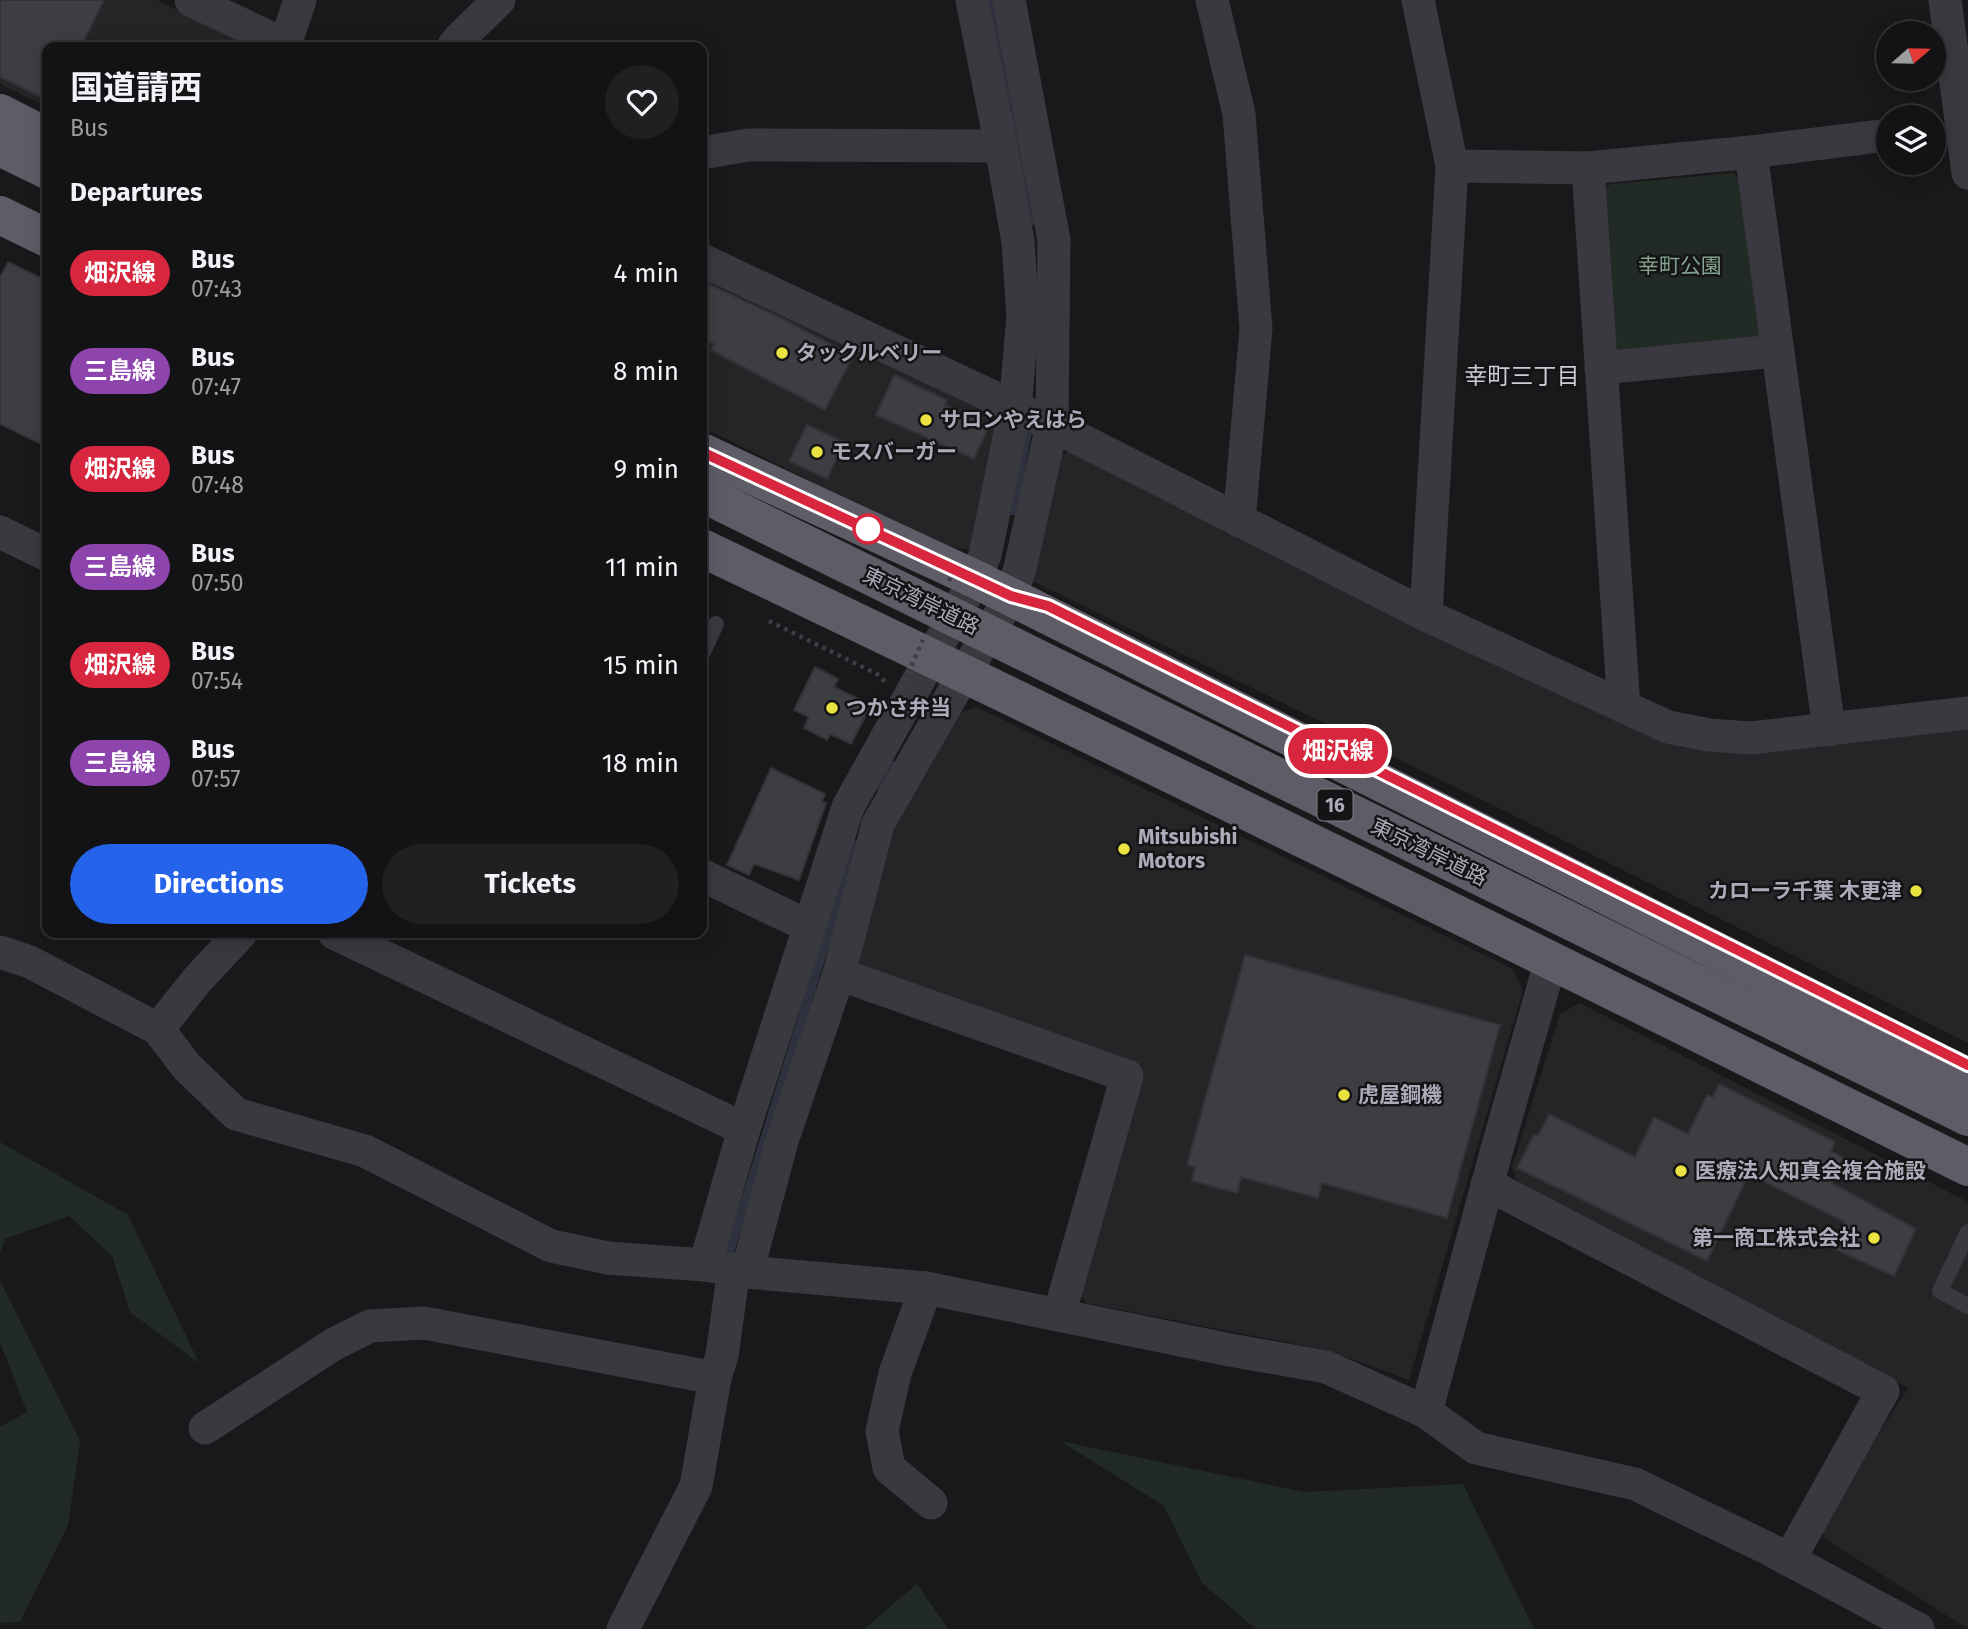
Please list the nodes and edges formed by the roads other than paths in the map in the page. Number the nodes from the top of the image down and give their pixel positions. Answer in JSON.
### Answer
{"nodes":[{"id":1,"x":191,"y":0,"type":"edge"},
{"id":2,"x":300,"y":0,"type":"edge"},
{"id":3,"x":499,"y":0,"type":"edge"},
{"id":4,"x":972,"y":0,"type":"edge"},
{"id":5,"x":1009,"y":0,"type":"edge"},
{"id":6,"x":1212,"y":0,"type":"edge"},
{"id":7,"x":1418,"y":0,"type":"edge"},
{"id":8,"x":1945,"y":0,"type":"edge"},
{"id":9,"x":279,"y":42,"type":"edge"},
{"id":10,"x":288,"y":42,"type":"edge"},
{"id":11,"x":457,"y":42,"type":"edge"},
{"id":12,"x":0,"y":113,"type":"edge"},
{"id":13,"x":1948,"y":128,"type":"edge"},
{"id":14,"x":42,"y":134,"type":"edge"},
{"id":15,"x":1876,"y":136,"type":"edge"},
{"id":16,"x":1001,"y":146,"type":"junction"},
{"id":17,"x":0,"y":147,"type":"edge"},
{"id":18,"x":707,"y":152,"type":"edge"},
{"id":19,"x":1751,"y":152,"type":"junction"},
{"id":20,"x":1452,"y":166,"type":"junction"},
{"id":21,"x":42,"y":168,"type":"edge"},
{"id":22,"x":1588,"y":168,"type":"junction"},
{"id":23,"x":1968,"y":173,"type":"edge"},
{"id":24,"x":0,"y":215,"type":"edge"},
{"id":25,"x":42,"y":236,"type":"edge"},
{"id":26,"x":707,"y":262,"type":"edge"},
{"id":27,"x":1776,"y":351,"type":"junction"},
{"id":28,"x":1601,"y":368,"type":"junction"},
{"id":29,"x":1032,"y":417,"type":"junction"},
{"id":30,"x":707,"y":454,"type":"edge"},
{"id":31,"x":707,"y":495,"type":"edge"},
{"id":32,"x":1239,"y":521,"type":"junction"},
{"id":33,"x":0,"y":532,"type":"edge"},
{"id":34,"x":707,"y":550,"type":"edge"},
{"id":35,"x":42,"y":553,"type":"edge"},
{"id":36,"x":975,"y":579,"type":"junction"},
{"id":37,"x":1011,"y":596,"type":"junction"},
{"id":38,"x":1426,"y":615,"type":"junction"},
{"id":39,"x":716,"y":624,"type":"dead end"},
{"id":40,"x":707,"y":643,"type":"edge"},
{"id":41,"x":948,"y":666,"type":"junction"},
{"id":42,"x":1624,"y":707,"type":"junction"},
{"id":43,"x":1968,"y":713,"type":"edge"},
{"id":44,"x":1829,"y":730,"type":"junction"},
{"id":45,"x":707,"y":877,"type":"edge"},
{"id":46,"x":808,"y":926,"type":"junction"},
{"id":47,"x":236,"y":938,"type":"edge"},
{"id":48,"x":344,"y":938,"type":"edge"},
{"id":49,"x":0,"y":952,"type":"edge"},
{"id":50,"x":1551,"y":960,"type":"junction"},
{"id":51,"x":839,"y":974,"type":"junction"},
{"id":52,"x":158,"y":1028,"type":"junction"},
{"id":53,"x":1968,"y":1065,"type":"edge"},
{"id":54,"x":1968,"y":1076,"type":"edge"},
{"id":55,"x":1968,"y":1117,"type":"edge"},
{"id":56,"x":744,"y":1129,"type":"junction"},
{"id":57,"x":1968,"y":1167,"type":"edge"},
{"id":58,"x":1487,"y":1184,"type":"junction"},
{"id":59,"x":1968,"y":1232,"type":"edge"},
{"id":60,"x":729,"y":1269,"type":"junction"},
{"id":61,"x":926,"y":1288,"type":"junction"},
{"id":62,"x":1968,"y":1306,"type":"edge"},
{"id":63,"x":1059,"y":1315,"type":"junction"},
{"id":64,"x":715,"y":1378,"type":"junction"},
{"id":65,"x":1426,"y":1412,"type":"junction"},
{"id":66,"x":205,"y":1428,"type":"dead end"},
{"id":67,"x":931,"y":1503,"type":"dead end"},
{"id":68,"x":1789,"y":1560,"type":"junction"},
{"id":69,"x":623,"y":1629,"type":"edge"},
{"id":70,"x":1918,"y":1629,"type":"edge"}],
"edges":[{"from":1,"to":9,"type":"street"},
{"from":2,"to":10,"type":"street"},
{"from":3,"to":11,"type":"street"},
{"from":4,"to":16,"type":"street"},
{"from":5,"to":29,"type":"street"},
{"from":6,"to":32,"type":"street"},
{"from":7,"to":20,"type":"street"},
{"from":8,"to":13,"type":"street"},
{"from":12,"to":14,"type":"highway"},
{"from":13,"to":23,"type":"street"},
{"from":15,"to":19,"type":"street"},
{"from":16,"to":18,"type":"street"},
{"from":16,"to":29,"type":"street"},
{"from":17,"to":21,"type":"highway"},
{"from":19,"to":22,"type":"street"},
{"from":19,"to":27,"type":"street"},
{"from":20,"to":22,"type":"street"},
{"from":20,"to":38,"type":"street"},
{"from":22,"to":28,"type":"street"},
{"from":24,"to":25,"type":"highway"},
{"from":26,"to":29,"type":"street"},
{"from":27,"to":28,"type":"street"},
{"from":27,"to":44,"type":"street"},
{"from":28,"to":42,"type":"street"},
{"from":29,"to":32,"type":"street"},
{"from":29,"to":36,"type":"street"},
{"from":29,"to":37,"type":"street"},
{"from":30,"to":36,"type":"highway","number":"16"},
{"from":31,"to":55,"type":"highway","name":"東京湾岸道路","number":"16","bridge":true},
{"from":32,"to":38,"type":"street"},
{"from":33,"to":35,"type":"street"},
{"from":34,"to":41,"type":"highway","name":"東京湾岸道路","number":"16"},
{"from":36,"to":37,"type":"highway","number":"16"},
{"from":36,"to":41,"type":"street"},
{"from":37,"to":41,"type":"street"},
{"from":37,"to":53,"type":"highway","number":"16"},
{"from":37,"to":54,"type":"highway","number":"16"},
{"from":38,"to":42,"type":"street"},
{"from":39,"to":40,"type":"lane"},
{"from":41,"to":46,"type":"street"},
{"from":41,"to":50,"type":"highway","name":"東京湾岸道路","number":"16"},
{"from":41,"to":51,"type":"street"},
{"from":42,"to":44,"type":"street"},
{"from":43,"to":44,"type":"street"},
{"from":45,"to":46,"type":"street"},
{"from":46,"to":56,"type":"street"},
{"from":47,"to":52,"type":"street"},
{"from":48,"to":56,"type":"street"},
{"from":49,"to":52,"type":"street"},
{"from":50,"to":57,"type":"highway","name":"東京湾岸道路","number":"16"},
{"from":50,"to":58,"type":"street"},
{"from":51,"to":60,"type":"street"},
{"from":51,"to":63,"type":"street"},
{"from":52,"to":60,"type":"street"},
{"from":56,"to":60,"type":"street"},
{"from":58,"to":65,"type":"street"},
{"from":58,"to":68,"type":"street"},
{"from":59,"to":62,"type":"lane"},
{"from":60,"to":61,"type":"street"},
{"from":60,"to":64,"type":"street"},
{"from":61,"to":63,"type":"street"},
{"from":61,"to":67,"type":"street"},
{"from":63,"to":65,"type":"street"},
{"from":64,"to":66,"type":"street"},
{"from":64,"to":69,"type":"street"},
{"from":65,"to":68,"type":"street"},
{"from":68,"to":70,"type":"street"}]}
